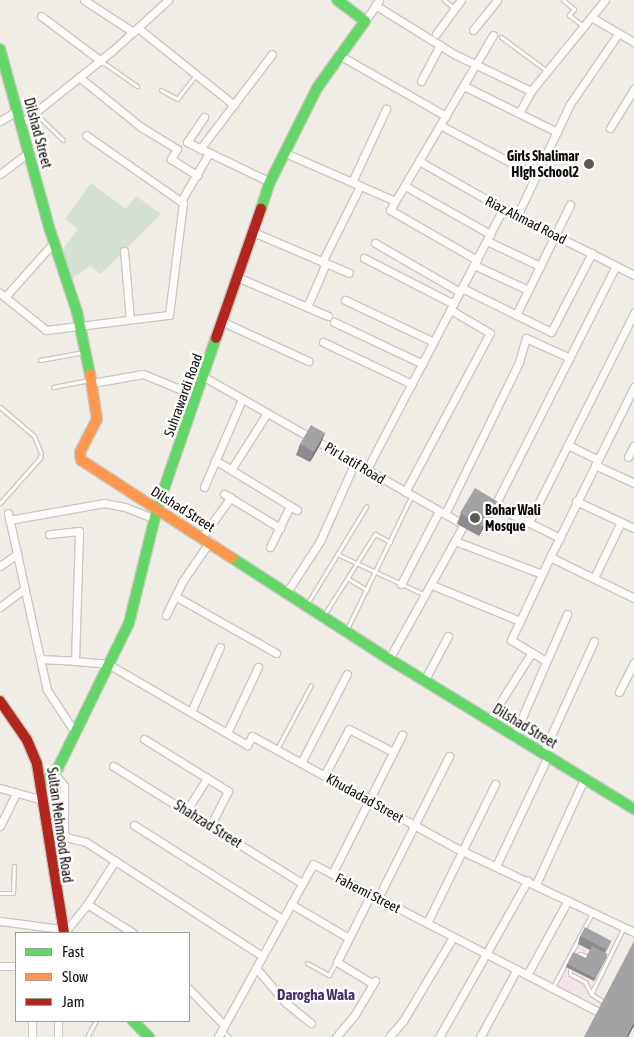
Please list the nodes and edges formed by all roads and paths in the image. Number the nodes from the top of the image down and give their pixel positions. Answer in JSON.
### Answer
{"nodes":[{"id":1,"x":84,"y":0,"type":"edge"},
{"id":2,"x":337,"y":0,"type":"edge"},
{"id":3,"x":444,"y":0,"type":"edge"},
{"id":4,"x":461,"y":0,"type":"edge"},
{"id":5,"x":497,"y":0,"type":"edge"},
{"id":6,"x":563,"y":0,"type":"edge"},
{"id":7,"x":605,"y":0,"type":"edge"},
{"id":8,"x":163,"y":1,"type":"edge"},
{"id":9,"x":377,"y":3,"type":"edge"},
{"id":10,"x":455,"y":8,"type":"junction"},
{"id":11,"x":41,"y":16,"type":"dead end"},
{"id":12,"x":591,"y":17,"type":"junction"},
{"id":13,"x":365,"y":21,"type":"junction"},
{"id":14,"x":583,"y":27,"type":"junction"},
{"id":15,"x":135,"y":30,"type":"junction"},
{"id":16,"x":473,"y":30,"type":"dead end"},
{"id":17,"x":436,"y":34,"type":"dead end"},
{"id":18,"x":618,"y":34,"type":"junction"},
{"id":19,"x":497,"y":36,"type":"joint"},
{"id":20,"x":634,"y":42,"type":"edge"},
{"id":21,"x":440,"y":45,"type":"junction"},
{"id":22,"x":0,"y":52,"type":"edge"},
{"id":23,"x":272,"y":54,"type":"dead end"},
{"id":24,"x":339,"y":55,"type":"junction"},
{"id":25,"x":101,"y":61,"type":"junction"},
{"id":26,"x":477,"y":63,"type":"junction"},
{"id":27,"x":547,"y":71,"type":"junction"},
{"id":28,"x":196,"y":75,"type":"junction"},
{"id":29,"x":79,"y":77,"type":"junction"},
{"id":30,"x":421,"y":81,"type":"dead end"},
{"id":31,"x":137,"y":86,"type":"dead end"},
{"id":32,"x":464,"y":86,"type":"junction"},
{"id":33,"x":634,"y":88,"type":"edge"},
{"id":34,"x":161,"y":90,"type":"dead end"},
{"id":35,"x":531,"y":91,"type":"junction"},
{"id":36,"x":234,"y":104,"type":"junction"},
{"id":37,"x":386,"y":109,"type":"dead end"},
{"id":38,"x":18,"y":110,"type":"junction"},
{"id":39,"x":35,"y":113,"type":"junction"},
{"id":40,"x":519,"y":113,"type":"junction"},
{"id":41,"x":446,"y":116,"type":"junction"},
{"id":42,"x":204,"y":117,"type":"dead end"},
{"id":43,"x":0,"y":121,"type":"edge"},
{"id":44,"x":22,"y":123,"type":"junction"},
{"id":45,"x":440,"y":125,"type":"junction"},
{"id":46,"x":610,"y":128,"type":"dead end"},
{"id":47,"x":557,"y":132,"type":"junction"},
{"id":48,"x":86,"y":135,"type":"dead end"},
{"id":49,"x":63,"y":140,"type":"dead end"},
{"id":50,"x":200,"y":149,"type":"junction"},
{"id":51,"x":29,"y":152,"type":"junction"},
{"id":52,"x":283,"y":152,"type":"junction"},
{"id":53,"x":209,"y":153,"type":"junction"},
{"id":54,"x":419,"y":161,"type":"junction"},
{"id":55,"x":0,"y":174,"type":"edge"},
{"id":56,"x":197,"y":175,"type":"junction"},
{"id":57,"x":536,"y":176,"type":"junction"},
{"id":58,"x":270,"y":182,"type":"junction"},
{"id":59,"x":352,"y":182,"type":"junction"},
{"id":60,"x":360,"y":186,"type":"junction"},
{"id":61,"x":405,"y":186,"type":"junction"},
{"id":62,"x":395,"y":200,"type":"junction"},
{"id":63,"x":181,"y":201,"type":"junction"},
{"id":64,"x":570,"y":205,"type":"dead end"},
{"id":65,"x":503,"y":209,"type":"junction"},
{"id":66,"x":517,"y":216,"type":"junction"},
{"id":67,"x":253,"y":232,"type":"junction"},
{"id":68,"x":556,"y":235,"type":"junction"},
{"id":69,"x":488,"y":238,"type":"junction"},
{"id":70,"x":54,"y":242,"type":"junction"},
{"id":71,"x":375,"y":243,"type":"dead end"},
{"id":72,"x":124,"y":251,"type":"dead end"},
{"id":73,"x":592,"y":253,"type":"junction"},
{"id":74,"x":364,"y":258,"type":"dead end"},
{"id":75,"x":324,"y":262,"type":"junction"},
{"id":76,"x":476,"y":262,"type":"junction"},
{"id":77,"x":540,"y":266,"type":"junction"},
{"id":78,"x":616,"y":266,"type":"junction"},
{"id":79,"x":349,"y":274,"type":"dead end"},
{"id":80,"x":634,"y":275,"type":"edge"},
{"id":81,"x":237,"y":277,"type":"junction"},
{"id":82,"x":461,"y":290,"type":"junction"},
{"id":83,"x":528,"y":290,"type":"junction"},
{"id":84,"x":2,"y":295,"type":"edge"},
{"id":85,"x":345,"y":300,"type":"dead end"},
{"id":86,"x":307,"y":307,"type":"junction"},
{"id":87,"x":452,"y":307,"type":"junction"},
{"id":88,"x":634,"y":313,"type":"edge"},
{"id":89,"x":516,"y":314,"type":"junction"},
{"id":90,"x":130,"y":319,"type":"junction"},
{"id":91,"x":223,"y":322,"type":"junction"},
{"id":92,"x":79,"y":324,"type":"junction"},
{"id":93,"x":323,"y":342,"type":"dead end"},
{"id":94,"x":434,"y":342,"type":"junction"},
{"id":95,"x":85,"y":352,"type":"junction"},
{"id":96,"x":570,"y":358,"type":"junction"},
{"id":97,"x":40,"y":360,"type":"dead end"},
{"id":98,"x":308,"y":361,"type":"dead end"},
{"id":99,"x":423,"y":364,"type":"junction"},
{"id":100,"x":204,"y":377,"type":"junction"},
{"id":101,"x":92,"y":381,"type":"junction"},
{"id":102,"x":412,"y":384,"type":"junction"},
{"id":103,"x":53,"y":387,"type":"dead end"},
{"id":104,"x":634,"y":387,"type":"edge"},
{"id":105,"x":197,"y":396,"type":"junction"},
{"id":106,"x":242,"y":399,"type":"junction"},
{"id":107,"x":0,"y":407,"type":"edge"},
{"id":108,"x":267,"y":413,"type":"junction"},
{"id":109,"x":568,"y":445,"type":"junction"},
{"id":110,"x":634,"y":445,"type":"edge"},
{"id":111,"x":628,"y":458,"type":"dead end"},
{"id":112,"x":215,"y":460,"type":"junction"},
{"id":113,"x":355,"y":462,"type":"junction"},
{"id":114,"x":596,"y":462,"type":"junction"},
{"id":115,"x":231,"y":470,"type":"junction"},
{"id":116,"x":367,"y":470,"type":"junction"},
{"id":117,"x":634,"y":483,"type":"edge"},
{"id":118,"x":204,"y":486,"type":"dead end"},
{"id":119,"x":408,"y":494,"type":"junction"},
{"id":120,"x":576,"y":501,"type":"junction"},
{"id":121,"x":0,"y":503,"type":"edge"},
{"id":122,"x":366,"y":507,"type":"dead end"},
{"id":123,"x":442,"y":512,"type":"junction"},
{"id":124,"x":507,"y":512,"type":"dead end"},
{"id":125,"x":156,"y":514,"type":"junction"},
{"id":126,"x":529,"y":522,"type":"junction"},
{"id":127,"x":621,"y":522,"type":"junction"},
{"id":128,"x":464,"y":524,"type":"junction"},
{"id":129,"x":485,"y":524,"type":"edge"},
{"id":130,"x":280,"y":528,"type":"junction"},
{"id":131,"x":634,"y":528,"type":"edge"},
{"id":132,"x":472,"y":529,"type":"dead end"},
{"id":133,"x":49,"y":534,"type":"dead end"},
{"id":134,"x":560,"y":538,"type":"junction"},
{"id":135,"x":206,"y":539,"type":"junction"},
{"id":136,"x":455,"y":541,"type":"junction"},
{"id":137,"x":390,"y":542,"type":"junction"},
{"id":138,"x":270,"y":547,"type":"dead end"},
{"id":139,"x":17,"y":554,"type":"junction"},
{"id":140,"x":339,"y":555,"type":"junction"},
{"id":141,"x":550,"y":557,"type":"junction"},
{"id":142,"x":356,"y":564,"type":"junction"},
{"id":143,"x":0,"y":566,"type":"edge"},
{"id":144,"x":375,"y":572,"type":"junction"},
{"id":145,"x":542,"y":574,"type":"junction"},
{"id":146,"x":347,"y":578,"type":"junction"},
{"id":147,"x":594,"y":578,"type":"junction"},
{"id":148,"x":401,"y":584,"type":"junction"},
{"id":149,"x":432,"y":585,"type":"junction"},
{"id":150,"x":24,"y":589,"type":"junction"},
{"id":151,"x":367,"y":590,"type":"junction"},
{"id":152,"x":287,"y":592,"type":"junction"},
{"id":153,"x":423,"y":594,"type":"junction"},
{"id":154,"x":633,"y":595,"type":"edge"},
{"id":155,"x":175,"y":596,"type":"junction"},
{"id":156,"x":306,"y":604,"type":"junction"},
{"id":157,"x":0,"y":607,"type":"edge"},
{"id":158,"x":567,"y":614,"type":"dead end"},
{"id":159,"x":166,"y":616,"type":"dead end"},
{"id":160,"x":324,"y":616,"type":"junction"},
{"id":161,"x":520,"y":620,"type":"junction"},
{"id":162,"x":346,"y":631,"type":"junction"},
{"id":163,"x":448,"y":636,"type":"dead end"},
{"id":164,"x":594,"y":641,"type":"dead end"},
{"id":165,"x":220,"y":647,"type":"dead end"},
{"id":166,"x":532,"y":652,"type":"junction"},
{"id":167,"x":276,"y":653,"type":"dead end"},
{"id":168,"x":40,"y":659,"type":"junction"},
{"id":169,"x":389,"y":660,"type":"junction"},
{"id":170,"x":75,"y":661,"type":"junction"},
{"id":171,"x":546,"y":661,"type":"junction"},
{"id":172,"x":634,"y":663,"type":"edge"},
{"id":173,"x":108,"y":664,"type":"junction"},
{"id":174,"x":258,"y":667,"type":"dead end"},
{"id":175,"x":347,"y":674,"type":"dead end"},
{"id":176,"x":424,"y":681,"type":"junction"},
{"id":177,"x":311,"y":685,"type":"dead end"},
{"id":178,"x":620,"y":692,"type":"dead end"},
{"id":179,"x":0,"y":700,"type":"edge"},
{"id":180,"x":191,"y":712,"type":"junction"},
{"id":181,"x":489,"y":720,"type":"junction"},
{"id":182,"x":74,"y":731,"type":"junction"},
{"id":183,"x":227,"y":733,"type":"junction"},
{"id":184,"x":402,"y":735,"type":"dead end"},
{"id":185,"x":514,"y":736,"type":"junction"},
{"id":186,"x":144,"y":739,"type":"dead end"},
{"id":187,"x":277,"y":750,"type":"junction"},
{"id":188,"x":394,"y":752,"type":"junction"},
{"id":189,"x":545,"y":755,"type":"junction"},
{"id":190,"x":449,"y":756,"type":"dead end"},
{"id":191,"x":301,"y":763,"type":"junction"},
{"id":192,"x":113,"y":766,"type":"dead end"},
{"id":193,"x":54,"y":774,"type":"junction"},
{"id":194,"x":324,"y":776,"type":"junction"},
{"id":195,"x":207,"y":778,"type":"junction"},
{"id":196,"x":584,"y":779,"type":"junction"},
{"id":197,"x":42,"y":784,"type":"junction"},
{"id":198,"x":495,"y":784,"type":"dead end"},
{"id":199,"x":0,"y":788,"type":"edge"},
{"id":200,"x":16,"y":793,"type":"junction"},
{"id":201,"x":42,"y":800,"type":"junction"},
{"id":202,"x":369,"y":800,"type":"junction"},
{"id":203,"x":634,"y":809,"type":"edge"},
{"id":204,"x":186,"y":811,"type":"junction"},
{"id":205,"x":134,"y":825,"type":"dead end"},
{"id":206,"x":414,"y":825,"type":"junction"},
{"id":207,"x":0,"y":826,"type":"edge"},
{"id":208,"x":210,"y":826,"type":"junction"},
{"id":209,"x":462,"y":851,"type":"junction"},
{"id":210,"x":115,"y":861,"type":"junction"},
{"id":211,"x":14,"y":866,"type":"dead end"},
{"id":212,"x":496,"y":866,"type":"junction"},
{"id":213,"x":332,"y":874,"type":"junction"},
{"id":214,"x":528,"y":880,"type":"junction"},
{"id":215,"x":302,"y":883,"type":"junction"},
{"id":216,"x":536,"y":884,"type":"junction"},
{"id":217,"x":0,"y":893,"type":"edge"},
{"id":218,"x":375,"y":896,"type":"junction"},
{"id":219,"x":568,"y":900,"type":"junction"},
{"id":220,"x":88,"y":904,"type":"junction"},
{"id":221,"x":291,"y":904,"type":"junction"},
{"id":222,"x":592,"y":912,"type":"junction"},
{"id":223,"x":282,"y":919,"type":"junction"},
{"id":224,"x":0,"y":921,"type":"edge"},
{"id":225,"x":427,"y":923,"type":"junction"},
{"id":226,"x":624,"y":927,"type":"junction"},
{"id":227,"x":63,"y":932,"type":"edge"},
{"id":228,"x":131,"y":932,"type":"edge"},
{"id":229,"x":634,"y":932,"type":"edge"},
{"id":230,"x":453,"y":937,"type":"junction"},
{"id":231,"x":349,"y":938,"type":"junction"},
{"id":232,"x":488,"y":954,"type":"junction"},
{"id":233,"x":262,"y":956,"type":"junction"},
{"id":234,"x":587,"y":957,"type":"edge"},
{"id":235,"x":576,"y":958,"type":"edge"},
{"id":236,"x":337,"y":962,"type":"junction"},
{"id":237,"x":307,"y":963,"type":"dead end"},
{"id":238,"x":0,"y":966,"type":"edge"},
{"id":239,"x":15,"y":966,"type":"edge"},
{"id":240,"x":256,"y":968,"type":"junction"},
{"id":241,"x":517,"y":970,"type":"junction"},
{"id":242,"x":570,"y":970,"type":"edge"},
{"id":243,"x":527,"y":975,"type":"junction"},
{"id":244,"x":552,"y":988,"type":"junction"},
{"id":245,"x":190,"y":990,"type":"edge"},
{"id":246,"x":591,"y":994,"type":"junction"},
{"id":247,"x":604,"y":1002,"type":"edge"},
{"id":248,"x":599,"y":1012,"type":"edge"},
{"id":249,"x":32,"y":1022,"type":"edge"},
{"id":250,"x":58,"y":1022,"type":"edge"},
{"id":251,"x":95,"y":1022,"type":"edge"},
{"id":252,"x":134,"y":1022,"type":"edge"},
{"id":253,"x":311,"y":1023,"type":"dead end"},
{"id":254,"x":223,"y":1027,"type":"junction"},
{"id":255,"x":32,"y":1037,"type":"edge"},
{"id":256,"x":58,"y":1037,"type":"edge"},
{"id":257,"x":87,"y":1037,"type":"edge"},
{"id":258,"x":149,"y":1037,"type":"edge"},
{"id":259,"x":218,"y":1037,"type":"edge"},
{"id":260,"x":229,"y":1037,"type":"edge"},
{"id":261,"x":336,"y":1037,"type":"edge"},
{"id":262,"x":389,"y":1037,"type":"edge"},
{"id":263,"x":438,"y":1037,"type":"edge"},
{"id":264,"x":480,"y":1037,"type":"edge"}],
"edges":[{"from":1,"to":15,"type":"street"},
{"from":2,"to":13,"type":"street"},
{"from":3,"to":10,"type":"lane"},
{"from":4,"to":10,"type":"street"},
{"from":5,"to":16,"type":"street"},
{"from":6,"to":14,"type":"lane"},
{"from":7,"to":12,"type":"street"},
{"from":8,"to":15,"type":"street"},
{"from":9,"to":13,"type":"street"},
{"from":9,"to":21,"type":"street"},
{"from":10,"to":17,"type":"street"},
{"from":11,"to":25,"type":"street"},
{"from":12,"to":14,"type":"street"},
{"from":12,"to":18,"type":"street"},
{"from":13,"to":24,"type":"street","name":"Suhrawardi Road"},
{"from":14,"to":27,"type":"street"},
{"from":15,"to":25,"type":"street"},
{"from":15,"to":28,"type":"street"},
{"from":18,"to":20,"type":"street"},
{"from":18,"to":47,"type":"street"},
{"from":19,"to":26,"type":"street"},
{"from":19,"to":27,"type":"lane"},
{"from":21,"to":26,"type":"street"},
{"from":21,"to":30,"type":"street"},
{"from":22,"to":38,"type":"street","name":"Dilshad Street"},
{"from":23,"to":36,"type":"street"},
{"from":24,"to":41,"type":"street"},
{"from":24,"to":52,"type":"street","name":"Suhrawardi Road"},
{"from":25,"to":29,"type":"street"},
{"from":25,"to":31,"type":"lane"},
{"from":26,"to":32,"type":"street"},
{"from":26,"to":35,"type":"street"},
{"from":27,"to":35,"type":"street"},
{"from":28,"to":34,"type":"lane"},
{"from":28,"to":36,"type":"street"},
{"from":29,"to":39,"type":"street"},
{"from":29,"to":56,"type":"street"},
{"from":32,"to":40,"type":"street"},
{"from":32,"to":41,"type":"street"},
{"from":33,"to":46,"type":"street"},
{"from":35,"to":40,"type":"street"},
{"from":36,"to":50,"type":"street"},
{"from":37,"to":59,"type":"street"},
{"from":38,"to":43,"type":"street"},
{"from":38,"to":44,"type":"street","name":"Dilshad Street"},
{"from":39,"to":44,"type":"street"},
{"from":39,"to":49,"type":"lane"},
{"from":40,"to":47,"type":"street"},
{"from":41,"to":45,"type":"street"},
{"from":42,"to":50,"type":"street"},
{"from":44,"to":51,"type":"street","name":"Dilshad Street"},
{"from":45,"to":54,"type":"street"},
{"from":45,"to":57,"type":"street"},
{"from":47,"to":57,"type":"street"},
{"from":48,"to":63,"type":"street"},
{"from":50,"to":53,"type":"street"},
{"from":51,"to":55,"type":"street"},
{"from":51,"to":70,"type":"street","name":"Dilshad Street"},
{"from":52,"to":58,"type":"street","name":"Suhrawardi Road"},
{"from":52,"to":59,"type":"street"},
{"from":53,"to":56,"type":"street"},
{"from":53,"to":58,"type":"street"},
{"from":54,"to":61,"type":"street"},
{"from":54,"to":65,"type":"street","name":"Riaz Ahmad Road"},
{"from":56,"to":63,"type":"street"},
{"from":57,"to":66,"type":"street"},
{"from":58,"to":67,"type":"street","name":"Suhrawardi Road"},
{"from":59,"to":60,"type":"street"},
{"from":60,"to":62,"type":"street"},
{"from":60,"to":75,"type":"street"},
{"from":61,"to":62,"type":"street"},
{"from":61,"to":69,"type":"street"},
{"from":62,"to":76,"type":"street"},
{"from":63,"to":90,"type":"street"},
{"from":64,"to":68,"type":"street"},
{"from":65,"to":66,"type":"street","name":"Riaz Ahmad Road"},
{"from":65,"to":69,"type":"street"},
{"from":66,"to":68,"type":"street","name":"Riaz Ahmad Road"},
{"from":67,"to":75,"type":"street"},
{"from":67,"to":81,"type":"street","name":"Suhrawardi Road"},
{"from":68,"to":73,"type":"street","name":"Riaz Ahmad Road"},
{"from":68,"to":77,"type":"street"},
{"from":69,"to":76,"type":"street"},
{"from":69,"to":77,"type":"street"},
{"from":70,"to":84,"type":"street"},
{"from":70,"to":92,"type":"street","name":"Dilshad Street"},
{"from":71,"to":82,"type":"street"},
{"from":72,"to":90,"type":"street"},
{"from":73,"to":78,"type":"street","name":"Riaz Ahmad Road"},
{"from":73,"to":89,"type":"street"},
{"from":74,"to":87,"type":"street"},
{"from":75,"to":79,"type":"street"},
{"from":75,"to":86,"type":"street"},
{"from":76,"to":82,"type":"street"},
{"from":76,"to":83,"type":"street"},
{"from":77,"to":83,"type":"street"},
{"from":78,"to":80,"type":"street","name":"Riaz Ahmad Road"},
{"from":78,"to":96,"type":"street"},
{"from":81,"to":86,"type":"street"},
{"from":81,"to":91,"type":"street","name":"Suhrawardi Road"},
{"from":82,"to":87,"type":"street"},
{"from":82,"to":89,"type":"street"},
{"from":83,"to":89,"type":"street"},
{"from":84,"to":92,"type":"street"},
{"from":85,"to":94,"type":"street"},
{"from":86,"to":99,"type":"street"},
{"from":87,"to":94,"type":"street"},
{"from":87,"to":119,"type":"street"},
{"from":88,"to":109,"type":"street"},
{"from":90,"to":92,"type":"street"},
{"from":91,"to":98,"type":"street"},
{"from":91,"to":100,"type":"street","name":"Suhrawardi Road"},
{"from":92,"to":95,"type":"street","name":"Dilshad Street"},
{"from":93,"to":102,"type":"street"},
{"from":94,"to":99,"type":"street"},
{"from":95,"to":97,"type":"lane"},
{"from":95,"to":101,"type":"street","name":"Dilshad Street"},
{"from":96,"to":123,"type":"street"},
{"from":96,"to":129,"type":"street"},
{"from":99,"to":102,"type":"street"},
{"from":100,"to":105,"type":"street","name":"Suhrawardi Road"},
{"from":100,"to":106,"type":"street","name":"Pir Latif Road"},
{"from":101,"to":103,"type":"lane"},
{"from":101,"to":105,"type":"street"},
{"from":101,"to":125,"type":"street","name":"Dilshad Street"},
{"from":102,"to":116,"type":"street"},
{"from":104,"to":114,"type":"street"},
{"from":105,"to":125,"type":"street","name":"Suhrawardi Road"},
{"from":106,"to":108,"type":"street","name":"Pir Latif Road"},
{"from":106,"to":112,"type":"street"},
{"from":107,"to":121,"type":"lane"},
{"from":108,"to":113,"type":"street","name":"Pir Latif Road"},
{"from":108,"to":115,"type":"street"},
{"from":109,"to":114,"type":"street"},
{"from":109,"to":126,"type":"street"},
{"from":110,"to":111,"type":"street"},
{"from":112,"to":115,"type":"street"},
{"from":112,"to":118,"type":"street"},
{"from":113,"to":116,"type":"street","name":"Pir Latif Road"},
{"from":113,"to":152,"type":"street"},
{"from":114,"to":117,"type":"street"},
{"from":114,"to":120,"type":"street"},
{"from":115,"to":130,"type":"street"},
{"from":116,"to":119,"type":"street","name":"Pir Latif Road"},
{"from":119,"to":123,"type":"street","name":"Pir Latif Road"},
{"from":119,"to":137,"type":"lane"},
{"from":120,"to":127,"type":"street"},
{"from":120,"to":134,"type":"street"},
{"from":122,"to":140,"type":"lane"},
{"from":123,"to":128,"type":"street","name":"Pir Latif Road"},
{"from":123,"to":148,"type":"street"},
{"from":124,"to":126,"type":"street"},
{"from":125,"to":135,"type":"street","name":"Dilshad Street"},
{"from":125,"to":139,"type":"street"},
{"from":125,"to":173,"type":"street","name":"Suhrawardi Road"},
{"from":126,"to":134,"type":"street"},
{"from":127,"to":131,"type":"street"},
{"from":127,"to":147,"type":"street"},
{"from":128,"to":132,"type":"street","name":"Pir Latif Road"},
{"from":128,"to":136,"type":"street"},
{"from":130,"to":135,"type":"street"},
{"from":130,"to":138,"type":"street"},
{"from":133,"to":170,"type":"street"},
{"from":134,"to":141,"type":"street"},
{"from":135,"to":152,"type":"street","name":"Dilshad Street"},
{"from":135,"to":155,"type":"street"},
{"from":136,"to":145,"type":"street"},
{"from":136,"to":149,"type":"street"},
{"from":137,"to":142,"type":"lane"},
{"from":137,"to":144,"type":"lane"},
{"from":139,"to":143,"type":"street"},
{"from":139,"to":150,"type":"street"},
{"from":140,"to":142,"type":"lane"},
{"from":140,"to":156,"type":"lane"},
{"from":141,"to":145,"type":"street"},
{"from":141,"to":147,"type":"street"},
{"from":142,"to":144,"type":"lane"},
{"from":142,"to":146,"type":"lane"},
{"from":144,"to":148,"type":"lane"},
{"from":144,"to":151,"type":"lane"},
{"from":145,"to":161,"type":"street"},
{"from":146,"to":151,"type":"lane"},
{"from":146,"to":160,"type":"lane"},
{"from":147,"to":154,"type":"street"},
{"from":148,"to":153,"type":"lane"},
{"from":149,"to":153,"type":"street"},
{"from":149,"to":161,"type":"street"},
{"from":150,"to":157,"type":"street"},
{"from":150,"to":168,"type":"street"},
{"from":151,"to":162,"type":"lane"},
{"from":152,"to":156,"type":"street","name":"Dilshad Street"},
{"from":153,"to":169,"type":"street"},
{"from":155,"to":159,"type":"street"},
{"from":155,"to":167,"type":"street"},
{"from":156,"to":160,"type":"street","name":"Dilshad Street"},
{"from":158,"to":171,"type":"street"},
{"from":160,"to":162,"type":"street","name":"Dilshad Street"},
{"from":161,"to":166,"type":"street"},
{"from":162,"to":169,"type":"street","name":"Dilshad Street"},
{"from":163,"to":176,"type":"street"},
{"from":164,"to":189,"type":"street"},
{"from":165,"to":180,"type":"street"},
{"from":166,"to":171,"type":"street"},
{"from":166,"to":181,"type":"street"},
{"from":168,"to":170,"type":"street"},
{"from":168,"to":182,"type":"street"},
{"from":169,"to":176,"type":"street","name":"Dilshad Street"},
{"from":170,"to":173,"type":"street"},
{"from":171,"to":185,"type":"street"},
{"from":172,"to":178,"type":"street"},
{"from":173,"to":180,"type":"street","name":"Khudadad Street"},
{"from":173,"to":182,"type":"street","name":"Suhrawardi Road"},
{"from":174,"to":183,"type":"street"},
{"from":175,"to":191,"type":"street"},
{"from":176,"to":181,"type":"street","name":"Dilshad Street"},
{"from":177,"to":187,"type":"lane"},
{"from":179,"to":197,"type":"street","name":"Sultan Mehmood Road"},
{"from":180,"to":183,"type":"street","name":"Khudadad Street"},
{"from":181,"to":185,"type":"street","name":"Dilshad Street"},
{"from":182,"to":193,"type":"street","name":"Suhrawardi Road"},
{"from":183,"to":187,"type":"street","name":"Khudadad Street"},
{"from":184,"to":188,"type":"street"},
{"from":185,"to":189,"type":"street","name":"Dilshad Street"},
{"from":186,"to":195,"type":"street"},
{"from":187,"to":191,"type":"street","name":"Khudadad Street"},
{"from":188,"to":194,"type":"street"},
{"from":188,"to":202,"type":"street"},
{"from":189,"to":196,"type":"street","name":"Dilshad Street"},
{"from":189,"to":212,"type":"street"},
{"from":190,"to":206,"type":"street"},
{"from":191,"to":194,"type":"street","name":"Khudadad Street"},
{"from":192,"to":204,"type":"street","name":"Shahzad Street"},
{"from":193,"to":197,"type":"street","name":"Suhrawardi Road"},
{"from":193,"to":210,"type":"street"},
{"from":194,"to":202,"type":"street","name":"Khudadad Street"},
{"from":195,"to":204,"type":"street"},
{"from":195,"to":208,"type":"street"},
{"from":196,"to":203,"type":"street","name":"Dilshad Street"},
{"from":196,"to":216,"type":"street"},
{"from":197,"to":201,"type":"street","name":"Sultan Mehmood Road"},
{"from":198,"to":209,"type":"street"},
{"from":199,"to":200,"type":"street"},
{"from":200,"to":201,"type":"street"},
{"from":200,"to":207,"type":"street"},
{"from":201,"to":227,"type":"street","name":"Sultan Mehmood Road"},
{"from":202,"to":206,"type":"street","name":"Khudadad Street"},
{"from":202,"to":213,"type":"street"},
{"from":204,"to":208,"type":"street","name":"Shahzad Street"},
{"from":205,"to":223,"type":"street"},
{"from":206,"to":209,"type":"street","name":"Khudadad Street"},
{"from":206,"to":218,"type":"street"},
{"from":208,"to":215,"type":"street","name":"Shahzad Street"},
{"from":209,"to":212,"type":"street","name":"Khudadad Street"},
{"from":209,"to":225,"type":"street"},
{"from":210,"to":220,"type":"street"},
{"from":210,"to":233,"type":"street"},
{"from":211,"to":217,"type":"lane"},
{"from":212,"to":214,"type":"street","name":"Khudadad Street"},
{"from":213,"to":215,"type":"street","name":"Fahemi Street"},
{"from":213,"to":218,"type":"street","name":"Fahemi Street"},
{"from":214,"to":216,"type":"street","name":"Khudadad Street"},
{"from":214,"to":232,"type":"street"},
{"from":215,"to":221,"type":"street","name":"Fahemi Street"},
{"from":216,"to":219,"type":"street","name":"Khudadad Street"},
{"from":218,"to":225,"type":"street","name":"Fahemi Street"},
{"from":218,"to":231,"type":"street"},
{"from":219,"to":222,"type":"street","name":"Khudadad Street"},
{"from":219,"to":243,"type":"street"},
{"from":220,"to":227,"type":"street"},
{"from":220,"to":228,"type":"street"},
{"from":221,"to":223,"type":"street","name":"Fahemi Street"},
{"from":221,"to":231,"type":"street"},
{"from":222,"to":226,"type":"street","name":"Khudadad Street"},
{"from":222,"to":244,"type":"lane"},
{"from":223,"to":233,"type":"street","name":"Fahemi Street"},
{"from":224,"to":227,"type":"street"},
{"from":225,"to":230,"type":"street","name":"Fahemi Street"},
{"from":226,"to":229,"type":"street","name":"Khudadad Street"},
{"from":226,"to":246,"type":"lane"},
{"from":230,"to":232,"type":"street","name":"Fahemi Street"},
{"from":230,"to":262,"type":"street"},
{"from":231,"to":236,"type":"street"},
{"from":232,"to":241,"type":"street","name":"Fahemi Street"},
{"from":232,"to":263,"type":"street"},
{"from":233,"to":240,"type":"street","name":"Fahemi Street"},
{"from":234,"to":235,"type":"lane"},
{"from":236,"to":237,"type":"lane"},
{"from":236,"to":261,"type":"street"},
{"from":238,"to":239,"type":"street"},
{"from":240,"to":253,"type":"street"},
{"from":240,"to":254,"type":"street","name":"Fahemi Street"},
{"from":241,"to":243,"type":"street","name":"Fahemi Street"},
{"from":241,"to":264,"type":"street"},
{"from":242,"to":246,"type":"lane"},
{"from":243,"to":244,"type":"street","name":"Fahemi Street"},
{"from":244,"to":248,"type":"street","name":"Fahemi Street"},
{"from":245,"to":254,"type":"street"},
{"from":246,"to":247,"type":"lane"},
{"from":249,"to":255,"type":"street"},
{"from":250,"to":256,"type":"street"},
{"from":251,"to":257,"type":"lane"},
{"from":252,"to":258,"type":"street"},
{"from":254,"to":259,"type":"street","name":"Fahemi Street"},
{"from":254,"to":260,"type":"lane"}]}
